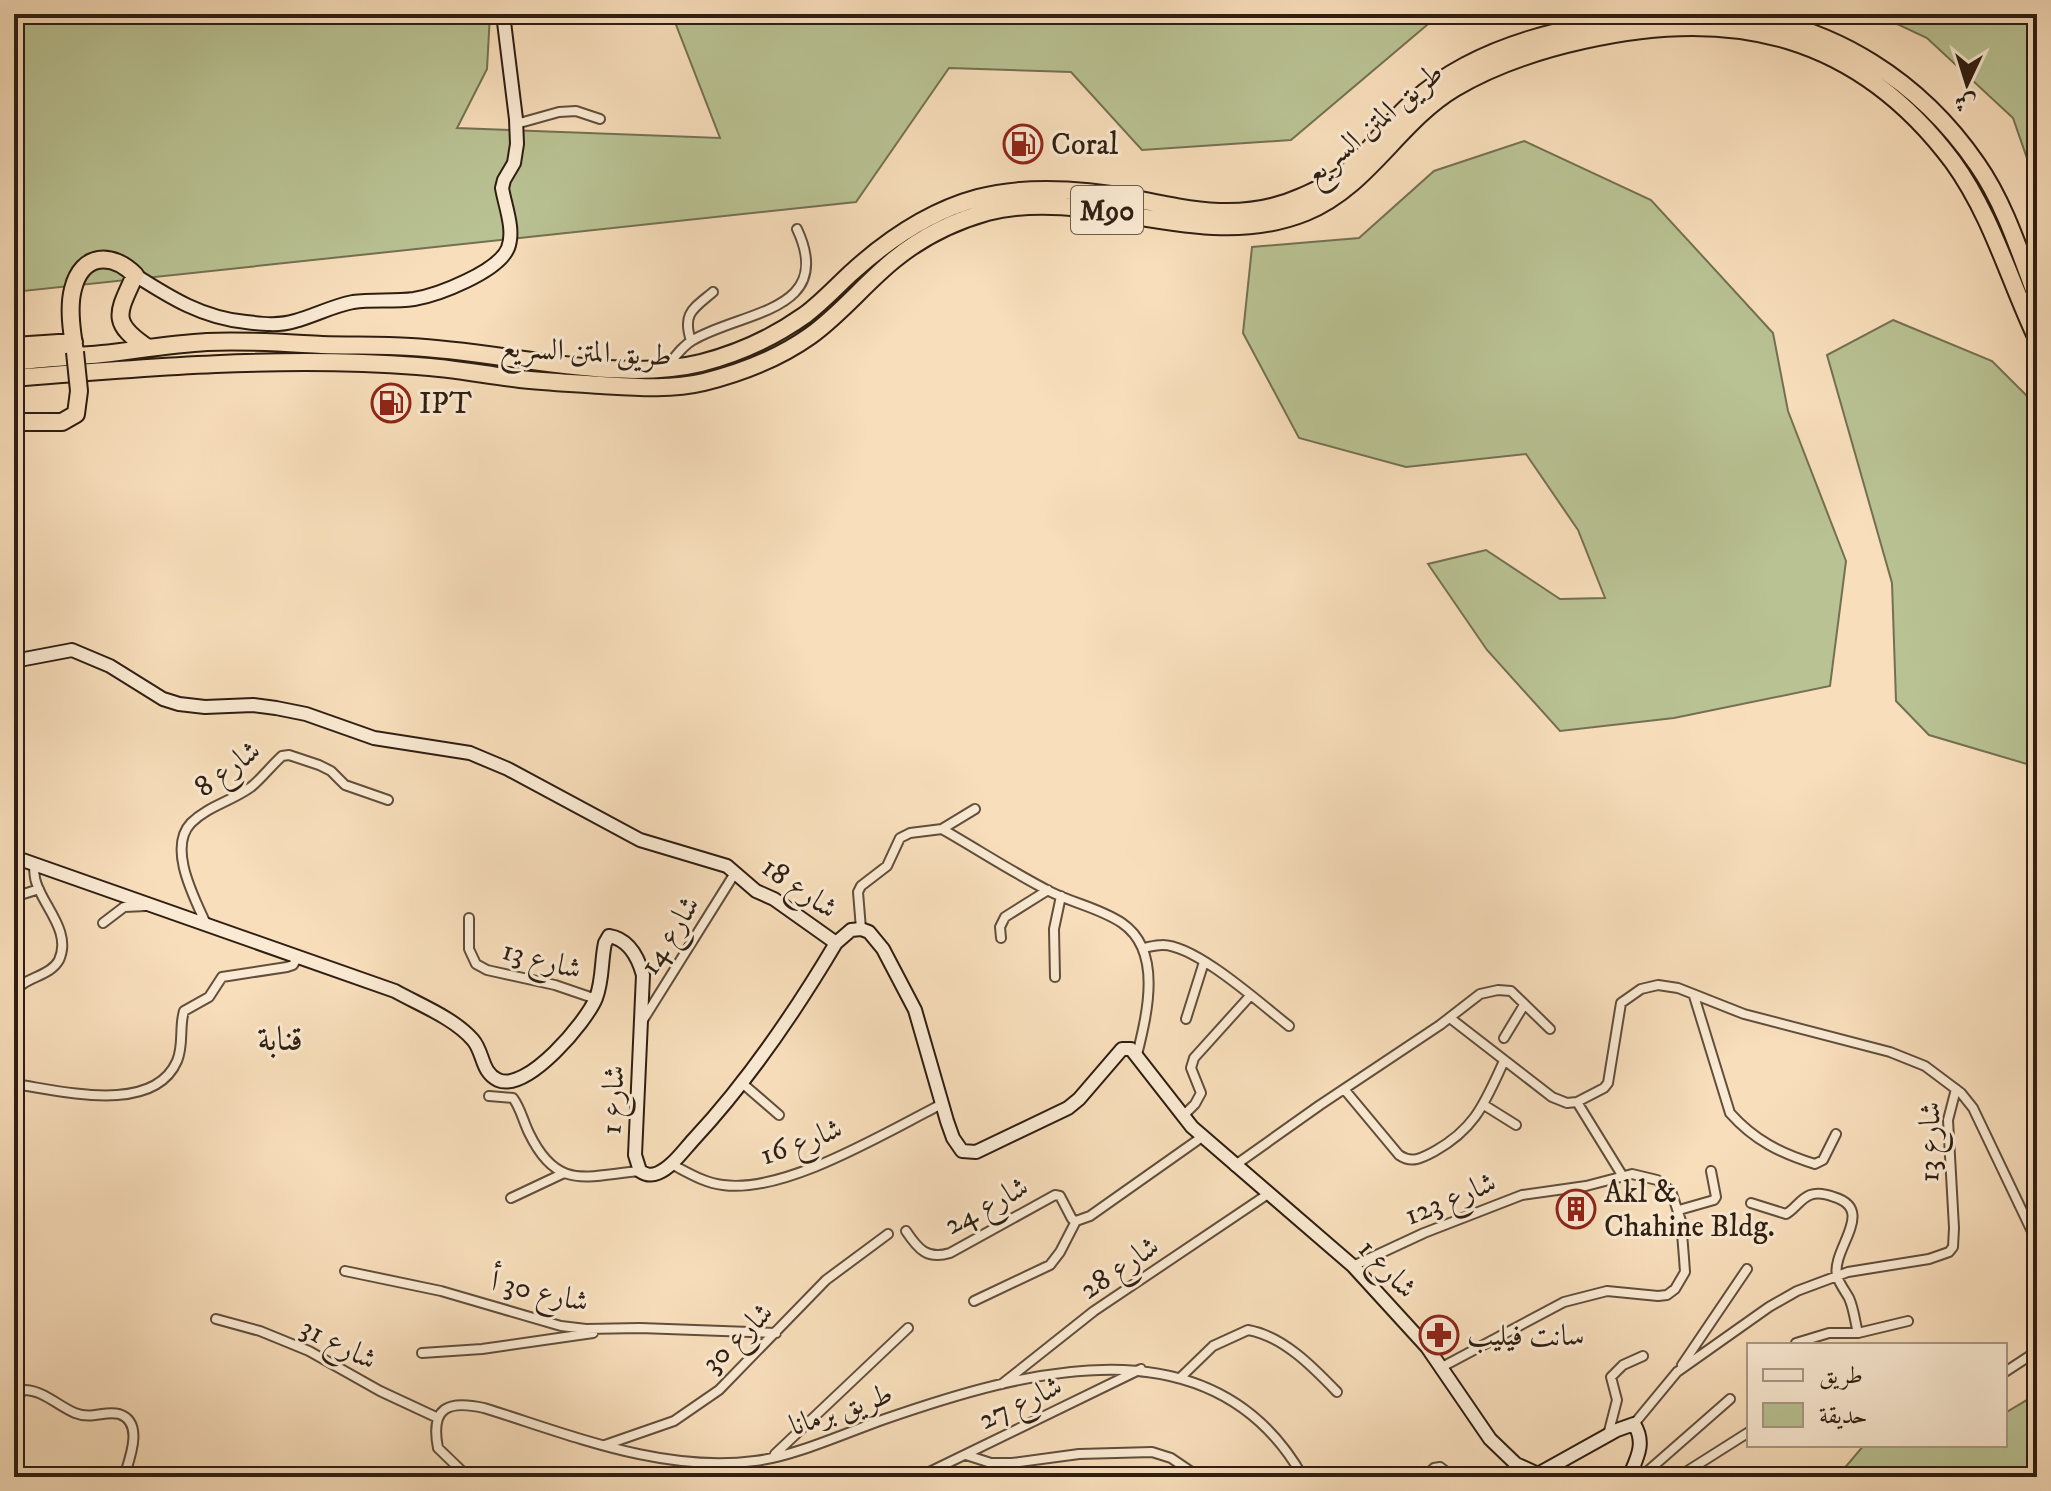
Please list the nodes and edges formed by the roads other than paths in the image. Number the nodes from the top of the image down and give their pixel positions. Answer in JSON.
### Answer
{"nodes":[{"id":1,"x":503,"y":14,"type":"edge"},
{"id":2,"x":1660,"y":14,"type":"edge"},
{"id":3,"x":1735,"y":14,"type":"edge"},
{"id":4,"x":600,"y":119,"type":"dead end"},
{"id":5,"x":516,"y":124,"type":"junction"},
{"id":6,"x":797,"y":229,"type":"dead end"},
{"id":7,"x":135,"y":275,"type":"junction"},
{"id":8,"x":713,"y":292,"type":"dead end"},
{"id":9,"x":2037,"y":298,"type":"edge"},
{"id":10,"x":2037,"y":339,"type":"edge"},
{"id":11,"x":691,"y":341,"type":"junction"},
{"id":12,"x":14,"y":346,"type":"edge"},
{"id":13,"x":74,"y":347,"type":"junction"},
{"id":14,"x":148,"y":348,"type":"junction"},
{"id":15,"x":667,"y":368,"type":"junction"},
{"id":16,"x":15,"y":376,"type":"edge"},
{"id":17,"x":14,"y":422,"type":"edge"},
{"id":18,"x":14,"y":661,"type":"edge"},
{"id":19,"x":388,"y":800,"type":"dead end"},
{"id":20,"x":975,"y":809,"type":"dead end"},
{"id":21,"x":942,"y":829,"type":"junction"},
{"id":22,"x":14,"y":857,"type":"edge"},
{"id":23,"x":34,"y":863,"type":"junction"},
{"id":24,"x":735,"y":873,"type":"junction"},
{"id":25,"x":39,"y":889,"type":"junction"},
{"id":26,"x":1048,"y":890,"type":"junction"},
{"id":27,"x":1061,"y":896,"type":"junction"},
{"id":28,"x":14,"y":897,"type":"edge"},
{"id":29,"x":155,"y":906,"type":"junction"},
{"id":30,"x":469,"y":918,"type":"dead end"},
{"id":31,"x":103,"y":923,"type":"dead end"},
{"id":32,"x":206,"y":924,"type":"junction"},
{"id":33,"x":861,"y":929,"type":"junction"},
{"id":34,"x":1001,"y":938,"type":"dead end"},
{"id":35,"x":836,"y":943,"type":"junction"},
{"id":36,"x":1143,"y":948,"type":"junction"},
{"id":37,"x":298,"y":957,"type":"junction"},
{"id":38,"x":1204,"y":962,"type":"junction"},
{"id":39,"x":1055,"y":977,"type":"dead end"},
{"id":40,"x":14,"y":993,"type":"edge"},
{"id":41,"x":1250,"y":996,"type":"junction"},
{"id":42,"x":1694,"y":996,"type":"junction"},
{"id":43,"x":596,"y":999,"type":"junction"},
{"id":44,"x":1524,"y":1005,"type":"junction"},
{"id":45,"x":1450,"y":1018,"type":"junction"},
{"id":46,"x":1186,"y":1019,"type":"dead end"},
{"id":47,"x":642,"y":1021,"type":"junction"},
{"id":48,"x":1289,"y":1026,"type":"dead end"},
{"id":49,"x":1550,"y":1029,"type":"dead end"},
{"id":50,"x":1504,"y":1038,"type":"dead end"},
{"id":51,"x":1137,"y":1055,"type":"junction"},
{"id":52,"x":1504,"y":1061,"type":"junction"},
{"id":53,"x":742,"y":1083,"type":"junction"},
{"id":54,"x":14,"y":1084,"type":"edge"},
{"id":55,"x":1344,"y":1089,"type":"junction"},
{"id":56,"x":1956,"y":1089,"type":"junction"},
{"id":57,"x":489,"y":1096,"type":"dead end"},
{"id":58,"x":1577,"y":1102,"type":"junction"},
{"id":59,"x":942,"y":1104,"type":"junction"},
{"id":60,"x":1484,"y":1105,"type":"junction"},
{"id":61,"x":779,"y":1115,"type":"dead end"},
{"id":62,"x":1182,"y":1117,"type":"junction"},
{"id":63,"x":1516,"y":1125,"type":"dead end"},
{"id":64,"x":1836,"y":1134,"type":"dead end"},
{"id":65,"x":1202,"y":1137,"type":"junction"},
{"id":66,"x":671,"y":1164,"type":"junction"},
{"id":67,"x":1234,"y":1166,"type":"junction"},
{"id":68,"x":640,"y":1171,"type":"junction"},
{"id":69,"x":1711,"y":1171,"type":"dead end"},
{"id":70,"x":562,"y":1174,"type":"junction"},
{"id":71,"x":1622,"y":1175,"type":"junction"},
{"id":72,"x":1268,"y":1194,"type":"junction"},
{"id":73,"x":511,"y":1198,"type":"dead end"},
{"id":74,"x":1751,"y":1203,"type":"dead end"},
{"id":75,"x":1679,"y":1210,"type":"junction"},
{"id":76,"x":1076,"y":1221,"type":"junction"},
{"id":77,"x":906,"y":1231,"type":"dead end"},
{"id":78,"x":888,"y":1234,"type":"dead end"},
{"id":79,"x":2037,"y":1242,"type":"edge"},
{"id":80,"x":1353,"y":1266,"type":"junction"},
{"id":81,"x":1747,"y":1269,"type":"dead end"},
{"id":82,"x":345,"y":1271,"type":"dead end"},
{"id":83,"x":1836,"y":1275,"type":"junction"},
{"id":84,"x":974,"y":1301,"type":"dead end"},
{"id":85,"x":216,"y":1319,"type":"dead end"},
{"id":86,"x":1908,"y":1321,"type":"dead end"},
{"id":87,"x":908,"y":1328,"type":"dead end"},
{"id":88,"x":618,"y":1329,"type":"junction"},
{"id":89,"x":776,"y":1333,"type":"junction"},
{"id":90,"x":1858,"y":1333,"type":"junction"},
{"id":91,"x":1796,"y":1343,"type":"dead end"},
{"id":92,"x":2037,"y":1351,"type":"edge"},
{"id":93,"x":422,"y":1353,"type":"dead end"},
{"id":94,"x":1643,"y":1356,"type":"dead end"},
{"id":95,"x":1442,"y":1367,"type":"junction"},
{"id":96,"x":1141,"y":1369,"type":"junction"},
{"id":97,"x":2007,"y":1371,"type":"edge"},
{"id":98,"x":1677,"y":1372,"type":"junction"},
{"id":99,"x":1180,"y":1378,"type":"junction"},
{"id":100,"x":1001,"y":1385,"type":"junction"},
{"id":101,"x":1337,"y":1392,"type":"dead end"},
{"id":102,"x":14,"y":1398,"type":"edge"},
{"id":103,"x":1730,"y":1399,"type":"dead end"},
{"id":104,"x":438,"y":1418,"type":"junction"},
{"id":105,"x":1634,"y":1424,"type":"junction"},
{"id":106,"x":1747,"y":1433,"type":"edge"},
{"id":107,"x":1608,"y":1436,"type":"junction"},
{"id":108,"x":603,"y":1446,"type":"junction"},
{"id":109,"x":966,"y":1455,"type":"junction"},
{"id":110,"x":771,"y":1458,"type":"junction"},
{"id":111,"x":1516,"y":1464,"type":"junction"},
{"id":112,"x":14,"y":1471,"type":"edge"},
{"id":113,"x":1539,"y":1475,"type":"edge"},
{"id":114,"x":19,"y":1477,"type":"edge"},
{"id":115,"x":124,"y":1477,"type":"edge"},
{"id":116,"x":468,"y":1477,"type":"edge"},
{"id":117,"x":919,"y":1477,"type":"edge"},
{"id":118,"x":1199,"y":1477,"type":"edge"},
{"id":119,"x":1303,"y":1477,"type":"edge"},
{"id":120,"x":1425,"y":1477,"type":"edge"},
{"id":121,"x":1453,"y":1477,"type":"edge"},
{"id":122,"x":1507,"y":1477,"type":"edge"},
{"id":123,"x":1629,"y":1477,"type":"edge"},
{"id":124,"x":1641,"y":1477,"type":"edge"},
{"id":125,"x":1678,"y":1477,"type":"edge"}],
"edges":[{"from":1,"to":5,"type":"street"},
{"from":2,"to":15,"type":"highway","name":"طريق المتن السريع","number":"M90"},
{"from":3,"to":9,"type":"highway"},
{"from":4,"to":5,"type":"street"},
{"from":5,"to":7,"type":"street"},
{"from":6,"to":11,"type":"street"},
{"from":7,"to":13,"type":"highway"},
{"from":7,"to":14,"type":"highway"},
{"from":8,"to":11,"type":"street"},
{"from":10,"to":16,"type":"highway","name":"طريق المتن السريع","number":"M90"},
{"from":11,"to":15,"type":"street"},
{"from":12,"to":13,"type":"highway"},
{"from":13,"to":17,"type":"highway","bridge":true},
{"from":14,"to":15,"type":"highway","name":"طريق المتن السريع","number":"M90"},
{"from":14,"to":16,"type":"highway","name":"طريق المتن السريع","number":"M90"},
{"from":18,"to":24,"type":"street","name":"شارع 18"},
{"from":19,"to":32,"type":"street","name":"شارع 8"},
{"from":20,"to":21,"type":"street"},
{"from":21,"to":26,"type":"street"},
{"from":21,"to":33,"type":"street"},
{"from":22,"to":23,"type":"street","name":"شارع 1"},
{"from":23,"to":25,"type":"street"},
{"from":23,"to":29,"type":"street","name":"شارع 1"},
{"from":24,"to":35,"type":"street","name":"شارع 18"},
{"from":24,"to":47,"type":"street","name":"شارع 14"},
{"from":25,"to":28,"type":"street"},
{"from":25,"to":40,"type":"street"},
{"from":26,"to":27,"type":"street"},
{"from":26,"to":34,"type":"street"},
{"from":27,"to":36,"type":"street"},
{"from":27,"to":39,"type":"street"},
{"from":29,"to":31,"type":"street"},
{"from":29,"to":32,"type":"street","name":"شارع 1"},
{"from":30,"to":43,"type":"street","name":"شارع 13"},
{"from":32,"to":37,"type":"street","name":"شارع 1"},
{"from":33,"to":35,"type":"street"},
{"from":33,"to":59,"type":"street"},
{"from":35,"to":53,"type":"street"},
{"from":36,"to":38,"type":"street"},
{"from":36,"to":51,"type":"street"},
{"from":37,"to":43,"type":"street","name":"شارع 1"},
{"from":37,"to":54,"type":"street"},
{"from":38,"to":41,"type":"street"},
{"from":38,"to":46,"type":"street"},
{"from":41,"to":48,"type":"street"},
{"from":41,"to":62,"type":"street"},
{"from":42,"to":56,"type":"street","name":"شارع 13"},
{"from":42,"to":58,"type":"street","name":"شارع 13"},
{"from":42,"to":64,"type":"street"},
{"from":43,"to":47,"type":"street","name":"شارع 1"},
{"from":44,"to":45,"type":"street"},
{"from":44,"to":49,"type":"street"},
{"from":44,"to":50,"type":"street"},
{"from":45,"to":52,"type":"street"},
{"from":45,"to":55,"type":"street"},
{"from":47,"to":68,"type":"street","name":"شارع 1"},
{"from":51,"to":59,"type":"street"},
{"from":51,"to":62,"type":"street","name":"شارع 1"},
{"from":52,"to":58,"type":"street"},
{"from":52,"to":60,"type":"street"},
{"from":53,"to":61,"type":"street"},
{"from":53,"to":66,"type":"street"},
{"from":55,"to":60,"type":"street"},
{"from":55,"to":67,"type":"street"},
{"from":56,"to":79,"type":"street"},
{"from":56,"to":83,"type":"street","name":"شارع 13"},
{"from":57,"to":70,"type":"street"},
{"from":58,"to":71,"type":"street"},
{"from":59,"to":66,"type":"street","name":"شارع 16"},
{"from":60,"to":63,"type":"street"},
{"from":62,"to":65,"type":"street","name":"شارع 1"},
{"from":65,"to":67,"type":"street","name":"شارع 1"},
{"from":65,"to":76,"type":"street"},
{"from":66,"to":68,"type":"street","name":"شارع 1"},
{"from":67,"to":72,"type":"street","name":"شارع 1"},
{"from":68,"to":70,"type":"street"},
{"from":69,"to":75,"type":"street"},
{"from":70,"to":73,"type":"street"},
{"from":71,"to":75,"type":"street"},
{"from":71,"to":80,"type":"street","name":"شارع 123"},
{"from":72,"to":80,"type":"street","name":"شارع 1"},
{"from":72,"to":100,"type":"street","name":"شارع 28"},
{"from":74,"to":83,"type":"street"},
{"from":75,"to":95,"type":"street"},
{"from":76,"to":77,"type":"street","name":"شارع 24"},
{"from":76,"to":84,"type":"street"},
{"from":78,"to":89,"type":"street","name":"شارع 30"},
{"from":80,"to":95,"type":"street","name":"شارع 1"},
{"from":81,"to":98,"type":"street"},
{"from":82,"to":88,"type":"street","name":"شارع 30 أ"},
{"from":83,"to":90,"type":"street"},
{"from":83,"to":98,"type":"street","name":"شارع 13"},
{"from":85,"to":104,"type":"street","name":"شارع 31"},
{"from":86,"to":90,"type":"street"},
{"from":87,"to":110,"type":"street"},
{"from":88,"to":89,"type":"street","name":"شارع 30 أ"},
{"from":88,"to":93,"type":"street"},
{"from":89,"to":108,"type":"street","name":"شارع 30"},
{"from":90,"to":91,"type":"street"},
{"from":92,"to":97,"type":"street"},
{"from":94,"to":107,"type":"street"},
{"from":95,"to":111,"type":"street","name":"شارع 1"},
{"from":96,"to":99,"type":"street","name":"طريق برمانا"},
{"from":96,"to":100,"type":"street","name":"طريق برمانا"},
{"from":96,"to":109,"type":"street","name":"شارع 27"},
{"from":98,"to":105,"type":"street","name":"شارع 13"},
{"from":99,"to":101,"type":"street"},
{"from":99,"to":119,"type":"street","name":"طريق برمانا"},
{"from":100,"to":110,"type":"street","name":"طريق برمانا"},
{"from":102,"to":115,"type":"street"},
{"from":103,"to":124,"type":"street"},
{"from":104,"to":108,"type":"street","name":"طريق برمانا"},
{"from":104,"to":116,"type":"street"},
{"from":105,"to":107,"type":"street","name":"شارع 1"},
{"from":105,"to":123,"type":"street"},
{"from":106,"to":125,"type":"street"},
{"from":107,"to":113,"type":"street","name":"شارع 1"},
{"from":108,"to":110,"type":"street","name":"طريق برمانا"},
{"from":109,"to":117,"type":"street","name":"شارع 27"},
{"from":109,"to":118,"type":"street"},
{"from":111,"to":113,"type":"street","name":"شارع 1"},
{"from":111,"to":122,"type":"street"},
{"from":112,"to":114,"type":"street"},
{"from":120,"to":121,"type":"street"}]}
